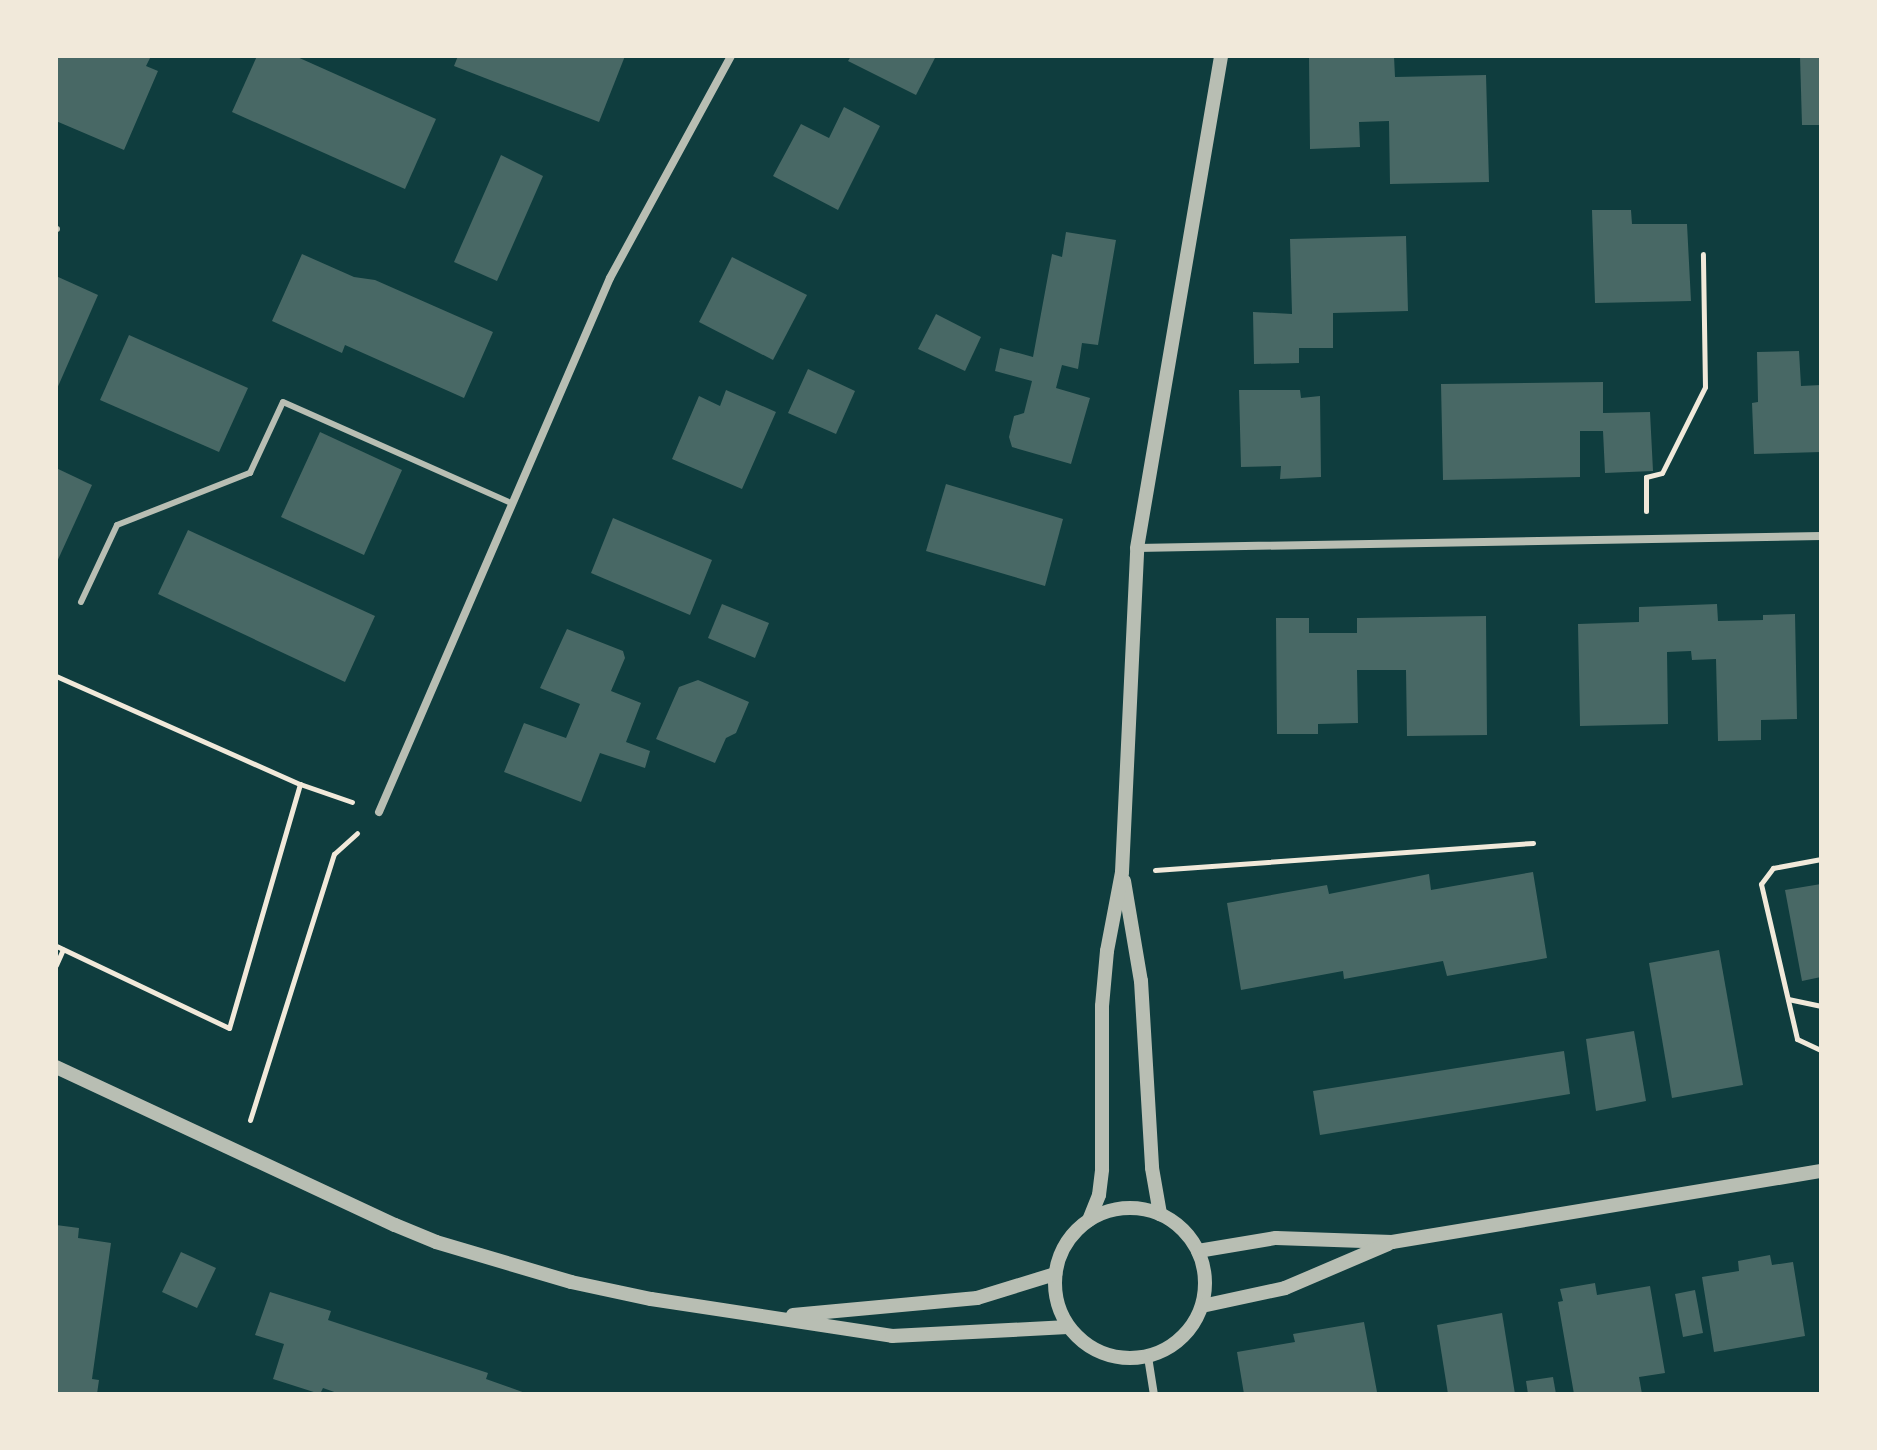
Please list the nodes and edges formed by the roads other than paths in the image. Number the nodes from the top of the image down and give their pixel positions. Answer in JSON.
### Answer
{"nodes":[{"id":1,"x":731,"y":56,"type":"edge"},
{"id":2,"x":1221,"y":56,"type":"edge"},
{"id":3,"x":511,"y":503,"type":"junction"},
{"id":4,"x":1821,"y":536,"type":"edge"},
{"id":5,"x":1137,"y":548,"type":"junction"},
{"id":6,"x":81,"y":602,"type":"dead end"},
{"id":7,"x":379,"y":812,"type":"road end"},
{"id":8,"x":1122,"y":872,"type":"junction"},
{"id":9,"x":56,"y":1067,"type":"edge"},
{"id":10,"x":1821,"y":1171,"type":"edge"},
{"id":11,"x":1160,"y":1214,"type":"junction"},
{"id":12,"x":1089,"y":1220,"type":"junction"},
{"id":13,"x":1392,"y":1242,"type":"junction"},
{"id":14,"x":1198,"y":1251,"type":"junction"},
{"id":15,"x":1055,"y":1274,"type":"junction"},
{"id":16,"x":1202,"y":1306,"type":"junction"},
{"id":17,"x":768,"y":1317,"type":"junction"},
{"id":18,"x":1068,"y":1327,"type":"junction"},
{"id":19,"x":1148,"y":1357,"type":"junction"},
{"id":20,"x":1154,"y":1394,"type":"edge"}],
"edges":[{"from":1,"to":3,"type":"street"},
{"from":2,"to":5,"type":"street"},
{"from":3,"to":6,"type":"lane"},
{"from":3,"to":7,"type":"street"},
{"from":4,"to":5,"type":"street"},
{"from":5,"to":8,"type":"street"},
{"from":8,"to":11,"type":"street"},
{"from":8,"to":12,"type":"street"},
{"from":9,"to":17,"type":"street"},
{"from":10,"to":13,"type":"street"},
{"from":11,"to":12,"type":"street"},
{"from":11,"to":14,"type":"street"},
{"from":12,"to":15,"type":"street"},
{"from":13,"to":14,"type":"street"},
{"from":13,"to":16,"type":"street"},
{"from":14,"to":16,"type":"street"},
{"from":15,"to":17,"type":"street"},
{"from":15,"to":18,"type":"street"},
{"from":16,"to":19,"type":"street"},
{"from":17,"to":18,"type":"street"},
{"from":18,"to":19,"type":"street"},
{"from":19,"to":20,"type":"street"}]}
